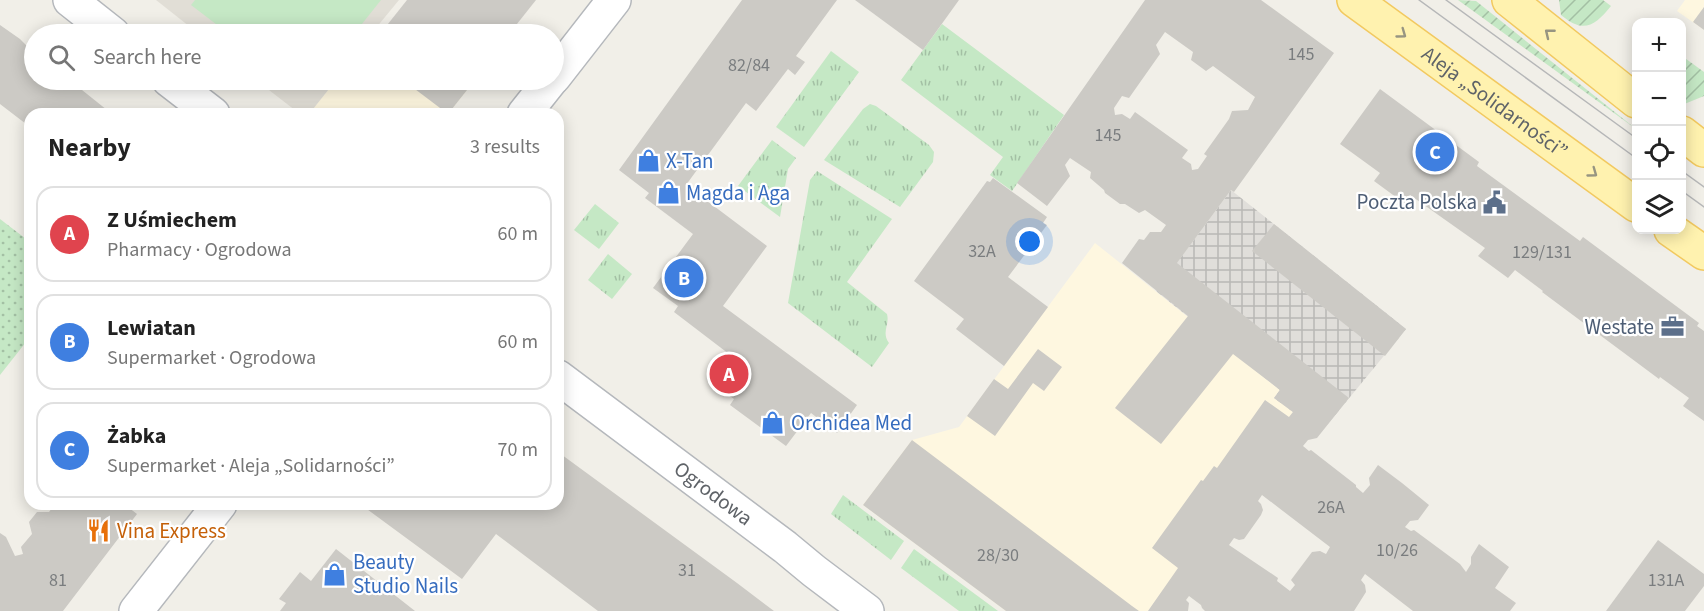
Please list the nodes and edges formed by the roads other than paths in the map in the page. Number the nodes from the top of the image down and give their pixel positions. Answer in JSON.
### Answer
{"nodes":[{"id":1,"x":70,"y":0,"type":"edge"},
{"id":2,"x":614,"y":0,"type":"edge"},
{"id":3,"x":1354,"y":0,"type":"edge"},
{"id":4,"x":1509,"y":0,"type":"edge"},
{"id":5,"x":100,"y":24,"type":"edge"},
{"id":6,"x":564,"y":63,"type":"edge"},
{"id":7,"x":182,"y":90,"type":"edge"},
{"id":8,"x":543,"y":90,"type":"edge"},
{"id":9,"x":1632,"y":98,"type":"edge"},
{"id":10,"x":205,"y":108,"type":"edge"},
{"id":11,"x":529,"y":108,"type":"edge"},
{"id":12,"x":1686,"y":136,"type":"edge"},
{"id":13,"x":1704,"y":150,"type":"edge"},
{"id":14,"x":1632,"y":202,"type":"edge"},
{"id":15,"x":1677,"y":234,"type":"edge"},
{"id":16,"x":1704,"y":253,"type":"edge"},
{"id":17,"x":564,"y":381,"type":"edge"},
{"id":18,"x":215,"y":510,"type":"edge"},
{"id":19,"x":136,"y":611,"type":"edge"},
{"id":20,"x":867,"y":611,"type":"edge"}],
"edges":[{"from":1,"to":5,"type":"street"},
{"from":2,"to":6,"type":"street"},
{"from":3,"to":14,"type":"main road","name":"Aleja „Solidarności”","one_way":true},
{"from":9,"to":4,"type":"main road","one_way":true},
{"from":7,"to":10,"type":"street"},
{"from":8,"to":11,"type":"street"},
{"from":12,"to":13,"type":"main road"},
{"from":15,"to":16,"type":"main road"},
{"from":17,"to":20,"type":"street","name":"Ogrodowa"},
{"from":18,"to":19,"type":"street"}]}
